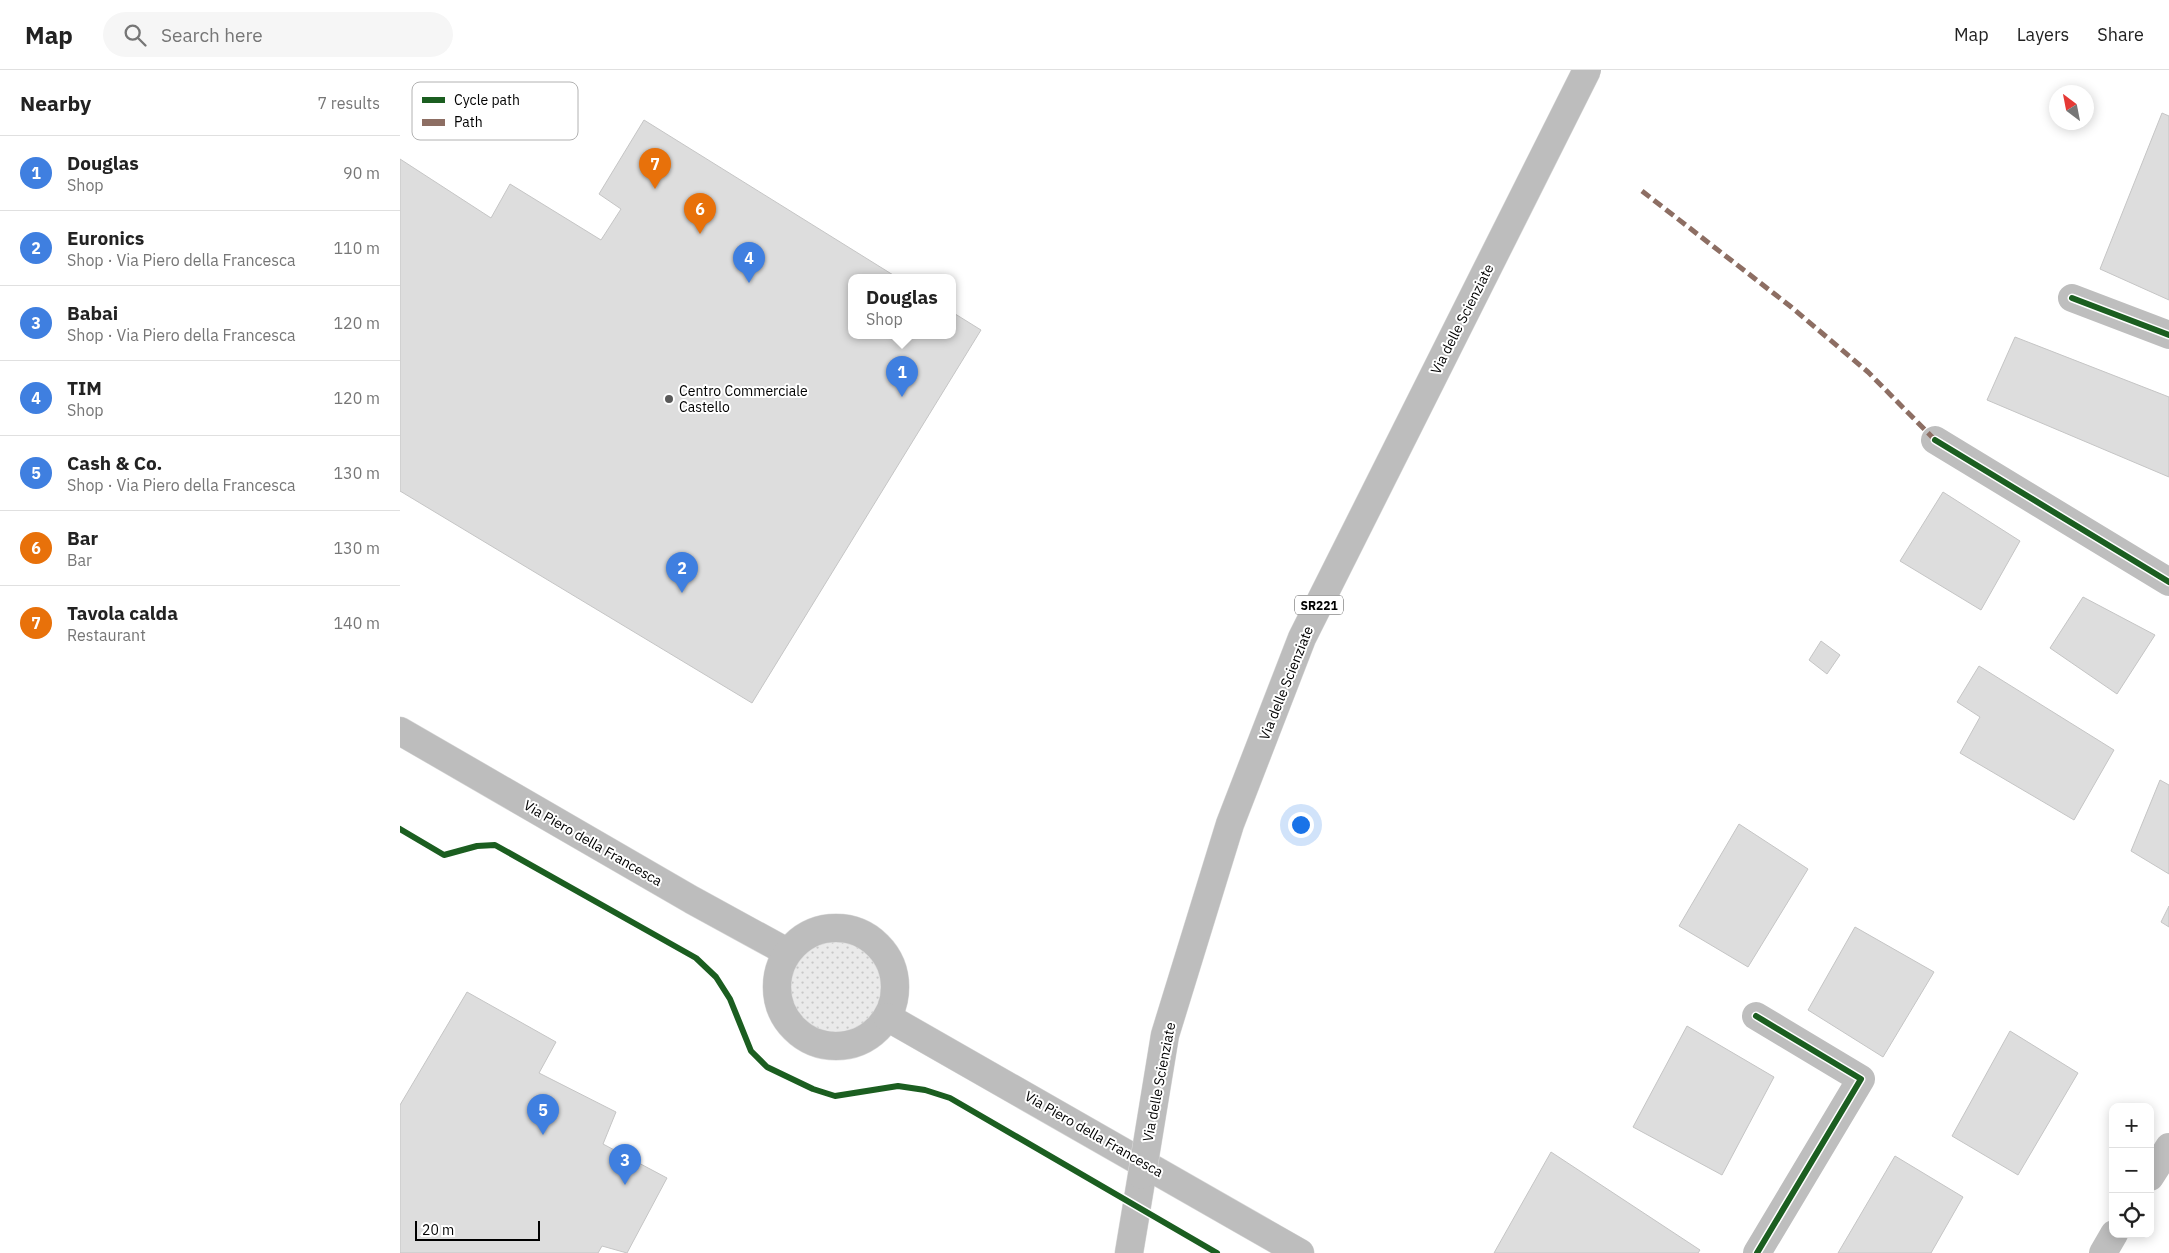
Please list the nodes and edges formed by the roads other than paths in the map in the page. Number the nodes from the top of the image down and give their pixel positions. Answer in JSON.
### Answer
{"nodes":[{"id":1,"x":1587,"y":70,"type":"edge"},
{"id":2,"x":2072,"y":298,"type":"dead end"},
{"id":3,"x":2169,"y":335,"type":"edge"},
{"id":4,"x":1934,"y":440,"type":"dead end"},
{"id":5,"x":2169,"y":582,"type":"edge"},
{"id":6,"x":400,"y":731,"type":"edge"},
{"id":7,"x":788,"y":952,"type":"junction"},
{"id":8,"x":887,"y":1016,"type":"junction"},
{"id":9,"x":1756,"y":1016,"type":"dead end"},
{"id":10,"x":2169,"y":1147,"type":"edge"},
{"id":11,"x":2154,"y":1171,"type":"edge"},
{"id":12,"x":2112,"y":1238,"type":"edge"},
{"id":13,"x":1130,"y":1253,"type":"edge"},
{"id":14,"x":1300,"y":1253,"type":"edge"},
{"id":15,"x":1758,"y":1253,"type":"edge"},
{"id":16,"x":2103,"y":1253,"type":"edge"}],
"edges":[{"from":1,"to":13,"type":"main road","name":"Via delle Scienziate","number":"SR221","bridge":true},
{"from":2,"to":3,"type":"street"},
{"from":4,"to":5,"type":"street"},
{"from":6,"to":7,"type":"main road","name":"Via Piero della Francesca"},
{"from":7,"to":8,"type":"main road"},
{"from":7,"to":8,"type":"main road"},
{"from":8,"to":14,"type":"main road","name":"Via Piero della Francesca"},
{"from":9,"to":15,"type":"street"},
{"from":10,"to":11,"type":"street"},
{"from":12,"to":16,"type":"street"}]}
